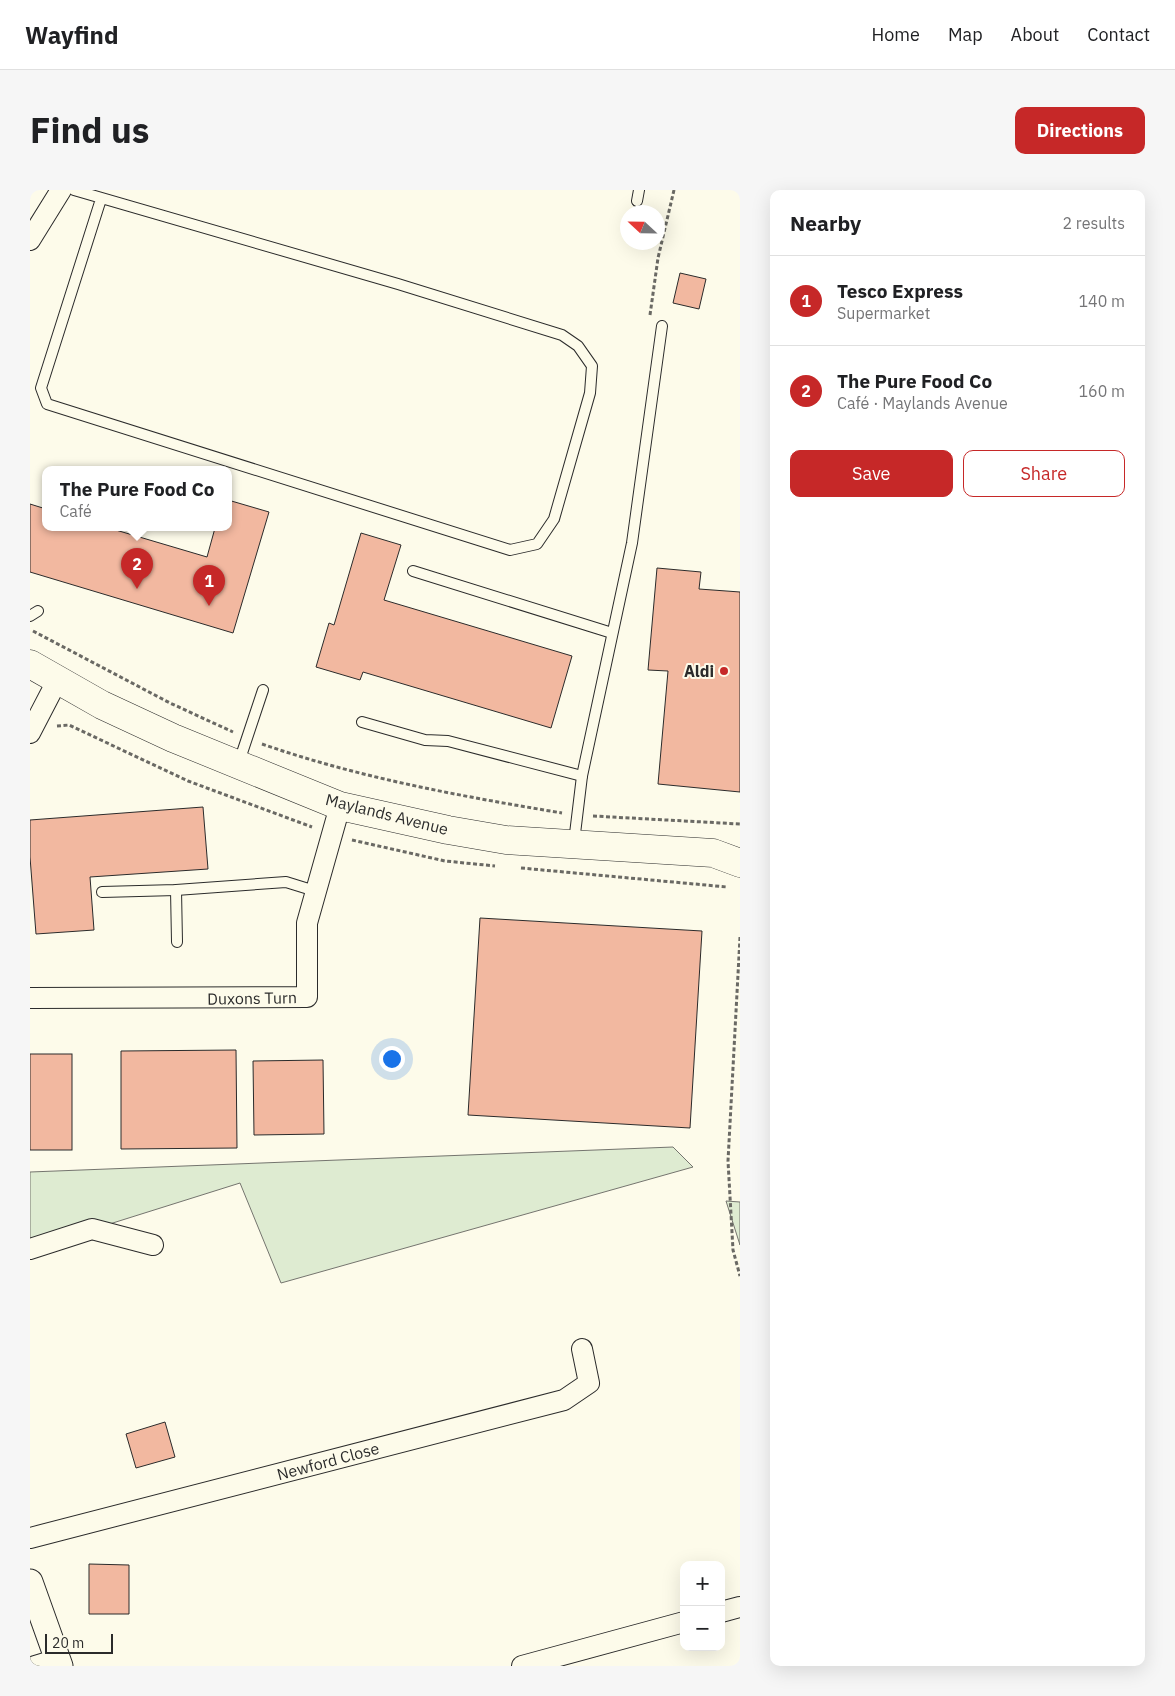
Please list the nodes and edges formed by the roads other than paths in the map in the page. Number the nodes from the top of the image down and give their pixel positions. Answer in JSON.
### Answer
{"nodes":[{"id":1,"x":61,"y":190,"type":"edge"},
{"id":2,"x":74,"y":190,"type":"edge"},
{"id":3,"x":640,"y":190,"type":"edge"},
{"id":4,"x":101,"y":199,"type":"junction"},
{"id":5,"x":637,"y":201,"type":"dead end"},
{"id":6,"x":30,"y":240,"type":"edge"},
{"id":7,"x":662,"y":326,"type":"dead end"},
{"id":8,"x":413,"y":571,"type":"dead end"},
{"id":9,"x":612,"y":633,"type":"junction"},
{"id":10,"x":30,"y":664,"type":"edge"},
{"id":11,"x":57,"y":681,"type":"junction"},
{"id":12,"x":263,"y":690,"type":"dead end"},
{"id":13,"x":362,"y":722,"type":"dead end"},
{"id":14,"x":31,"y":728,"type":"edge"},
{"id":15,"x":238,"y":766,"type":"junction"},
{"id":16,"x":582,"y":776,"type":"junction"},
{"id":17,"x":340,"y":806,"type":"junction"},
{"id":18,"x":740,"y":844,"type":"edge"},
{"id":19,"x":573,"y":846,"type":"junction"},
{"id":20,"x":713,"y":853,"type":"junction"},
{"id":21,"x":740,"y":863,"type":"edge"},
{"id":22,"x":176,"y":890,"type":"junction"},
{"id":23,"x":315,"y":891,"type":"junction"},
{"id":24,"x":102,"y":892,"type":"dead end"},
{"id":25,"x":177,"y":942,"type":"dead end"},
{"id":26,"x":30,"y":998,"type":"edge"},
{"id":27,"x":153,"y":1245,"type":"dead end"},
{"id":28,"x":30,"y":1249,"type":"edge"},
{"id":29,"x":582,"y":1350,"type":"dead end"},
{"id":30,"x":30,"y":1538,"type":"edge"},
{"id":31,"x":30,"y":1582,"type":"edge"},
{"id":32,"x":740,"y":1607,"type":"edge"},
{"id":33,"x":725,"y":1611,"type":"edge"},
{"id":34,"x":680,"y":1623,"type":"edge"},
{"id":35,"x":51,"y":1664,"type":"edge"},
{"id":36,"x":522,"y":1666,"type":"edge"}],
"edges":[{"from":1,"to":6,"type":"street"},
{"from":2,"to":4,"type":"lane"},
{"from":3,"to":5,"type":"lane"},
{"from":4,"to":4,"type":"lane"},
{"from":7,"to":9,"type":"lane"},
{"from":8,"to":9,"type":"lane"},
{"from":9,"to":16,"type":"lane"},
{"from":10,"to":11,"type":"main road","name":"Maylands Avenue"},
{"from":11,"to":14,"type":"street"},
{"from":11,"to":15,"type":"main road","name":"Maylands Avenue"},
{"from":12,"to":15,"type":"lane"},
{"from":13,"to":16,"type":"lane"},
{"from":15,"to":17,"type":"main road","name":"Maylands Avenue"},
{"from":16,"to":19,"type":"lane"},
{"from":17,"to":19,"type":"main road","name":"Maylands Avenue"},
{"from":17,"to":23,"type":"street","name":"Duxons Turn"},
{"from":18,"to":20,"type":"main road","name":"Maylands Avenue"},
{"from":19,"to":20,"type":"main road","name":"Maylands Avenue"},
{"from":20,"to":21,"type":"main road","name":"Maylands Avenue"},
{"from":22,"to":23,"type":"lane"},
{"from":22,"to":24,"type":"lane"},
{"from":22,"to":25,"type":"lane"},
{"from":23,"to":26,"type":"street","name":"Duxons Turn"},
{"from":27,"to":28,"type":"street"},
{"from":29,"to":30,"type":"street","name":"Newford Close"},
{"from":31,"to":35,"type":"street"},
{"from":32,"to":33,"type":"street"},
{"from":34,"to":36,"type":"street"}]}
